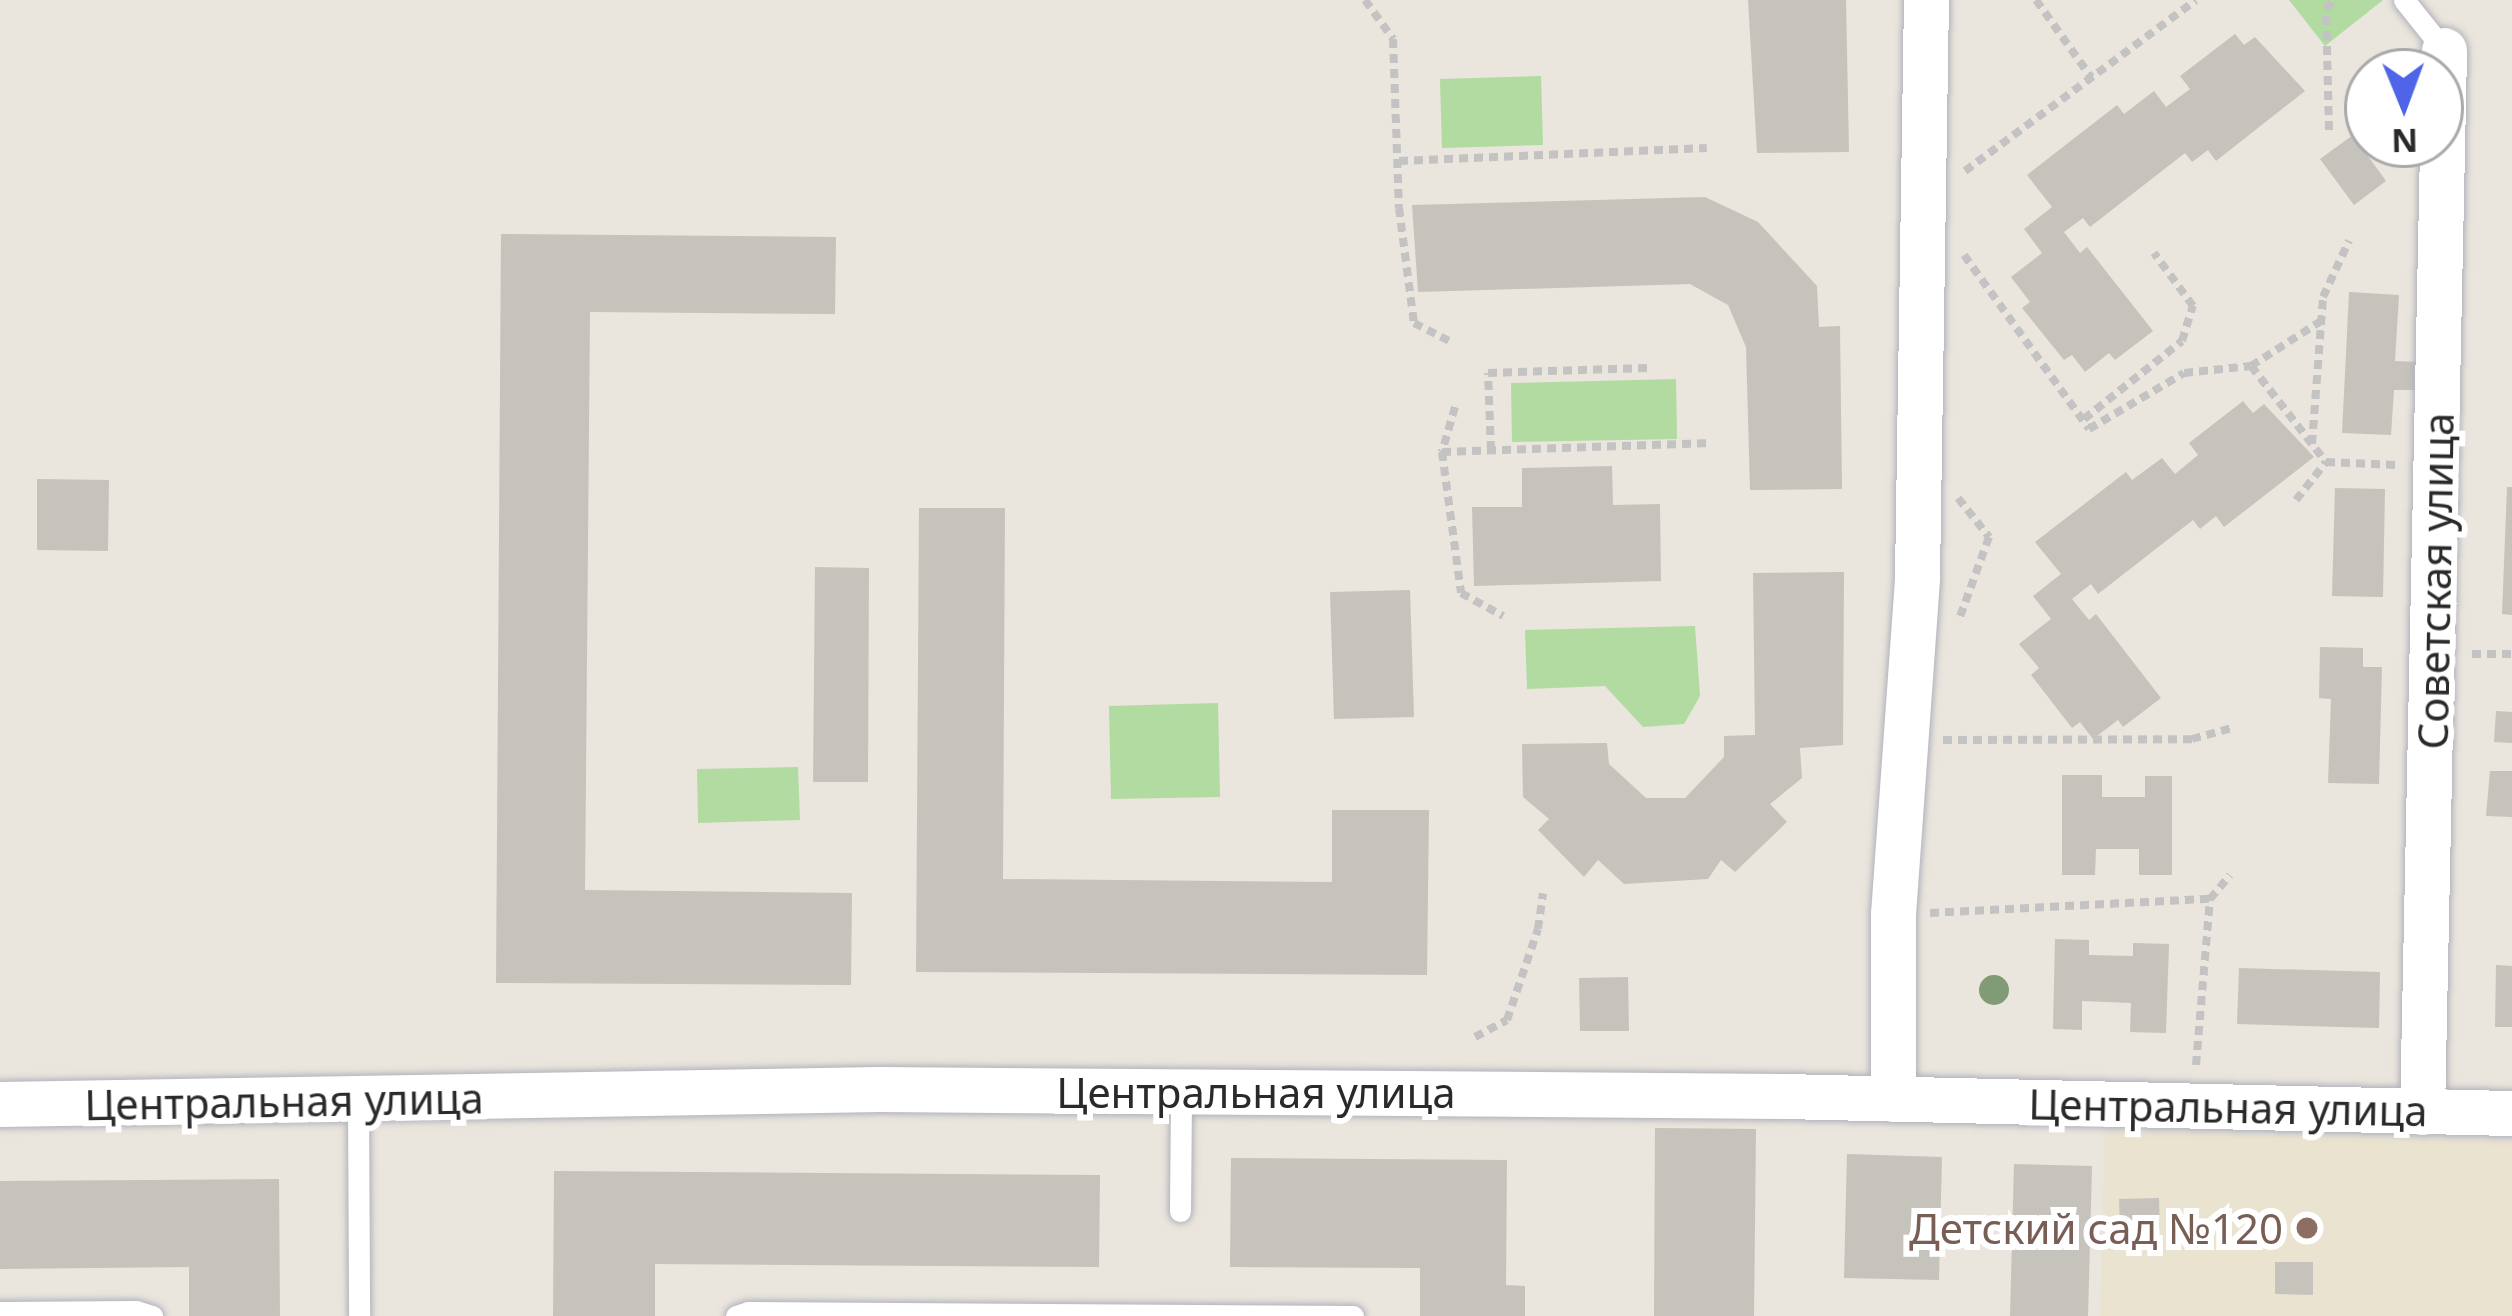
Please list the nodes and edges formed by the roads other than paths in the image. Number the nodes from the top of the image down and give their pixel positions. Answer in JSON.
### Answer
{"nodes":[{"id":1,"x":1926,"y":0,"type":"edge"},
{"id":2,"x":2404,"y":0,"type":"edge"},
{"id":3,"x":2442,"y":48,"type":"edge"},
{"id":4,"x":2442,"y":168,"type":"edge"},
{"id":5,"x":1180,"y":1091,"type":"junction"},
{"id":6,"x":1893,"y":1099,"type":"junction"},
{"id":7,"x":358,"y":1101,"type":"junction"},
{"id":8,"x":0,"y":1104,"type":"edge"},
{"id":9,"x":2422,"y":1112,"type":"junction"},
{"id":10,"x":2512,"y":1113,"type":"edge"},
{"id":11,"x":1180,"y":1211,"type":"dead end"},
{"id":12,"x":0,"y":1312,"type":"edge"},
{"id":13,"x":152,"y":1316,"type":"edge"},
{"id":14,"x":359,"y":1316,"type":"edge"},
{"id":15,"x":736,"y":1316,"type":"edge"},
{"id":16,"x":1353,"y":1316,"type":"edge"}],
"edges":[{"from":1,"to":6,"type":"street"},
{"from":2,"to":3,"type":"lane"},
{"from":4,"to":9,"type":"street","name":"Советская улица"},
{"from":5,"to":6,"type":"street","name":"Центральная улица"},
{"from":5,"to":7,"type":"street","name":"Центральная улица"},
{"from":5,"to":11,"type":"lane"},
{"from":6,"to":9,"type":"street","name":"Центральная улица"},
{"from":7,"to":8,"type":"street","name":"Центральная улица"},
{"from":7,"to":14,"type":"lane"},
{"from":9,"to":10,"type":"street","name":"Центральная улица"},
{"from":12,"to":13,"type":"lane"},
{"from":15,"to":16,"type":"lane"}]}
